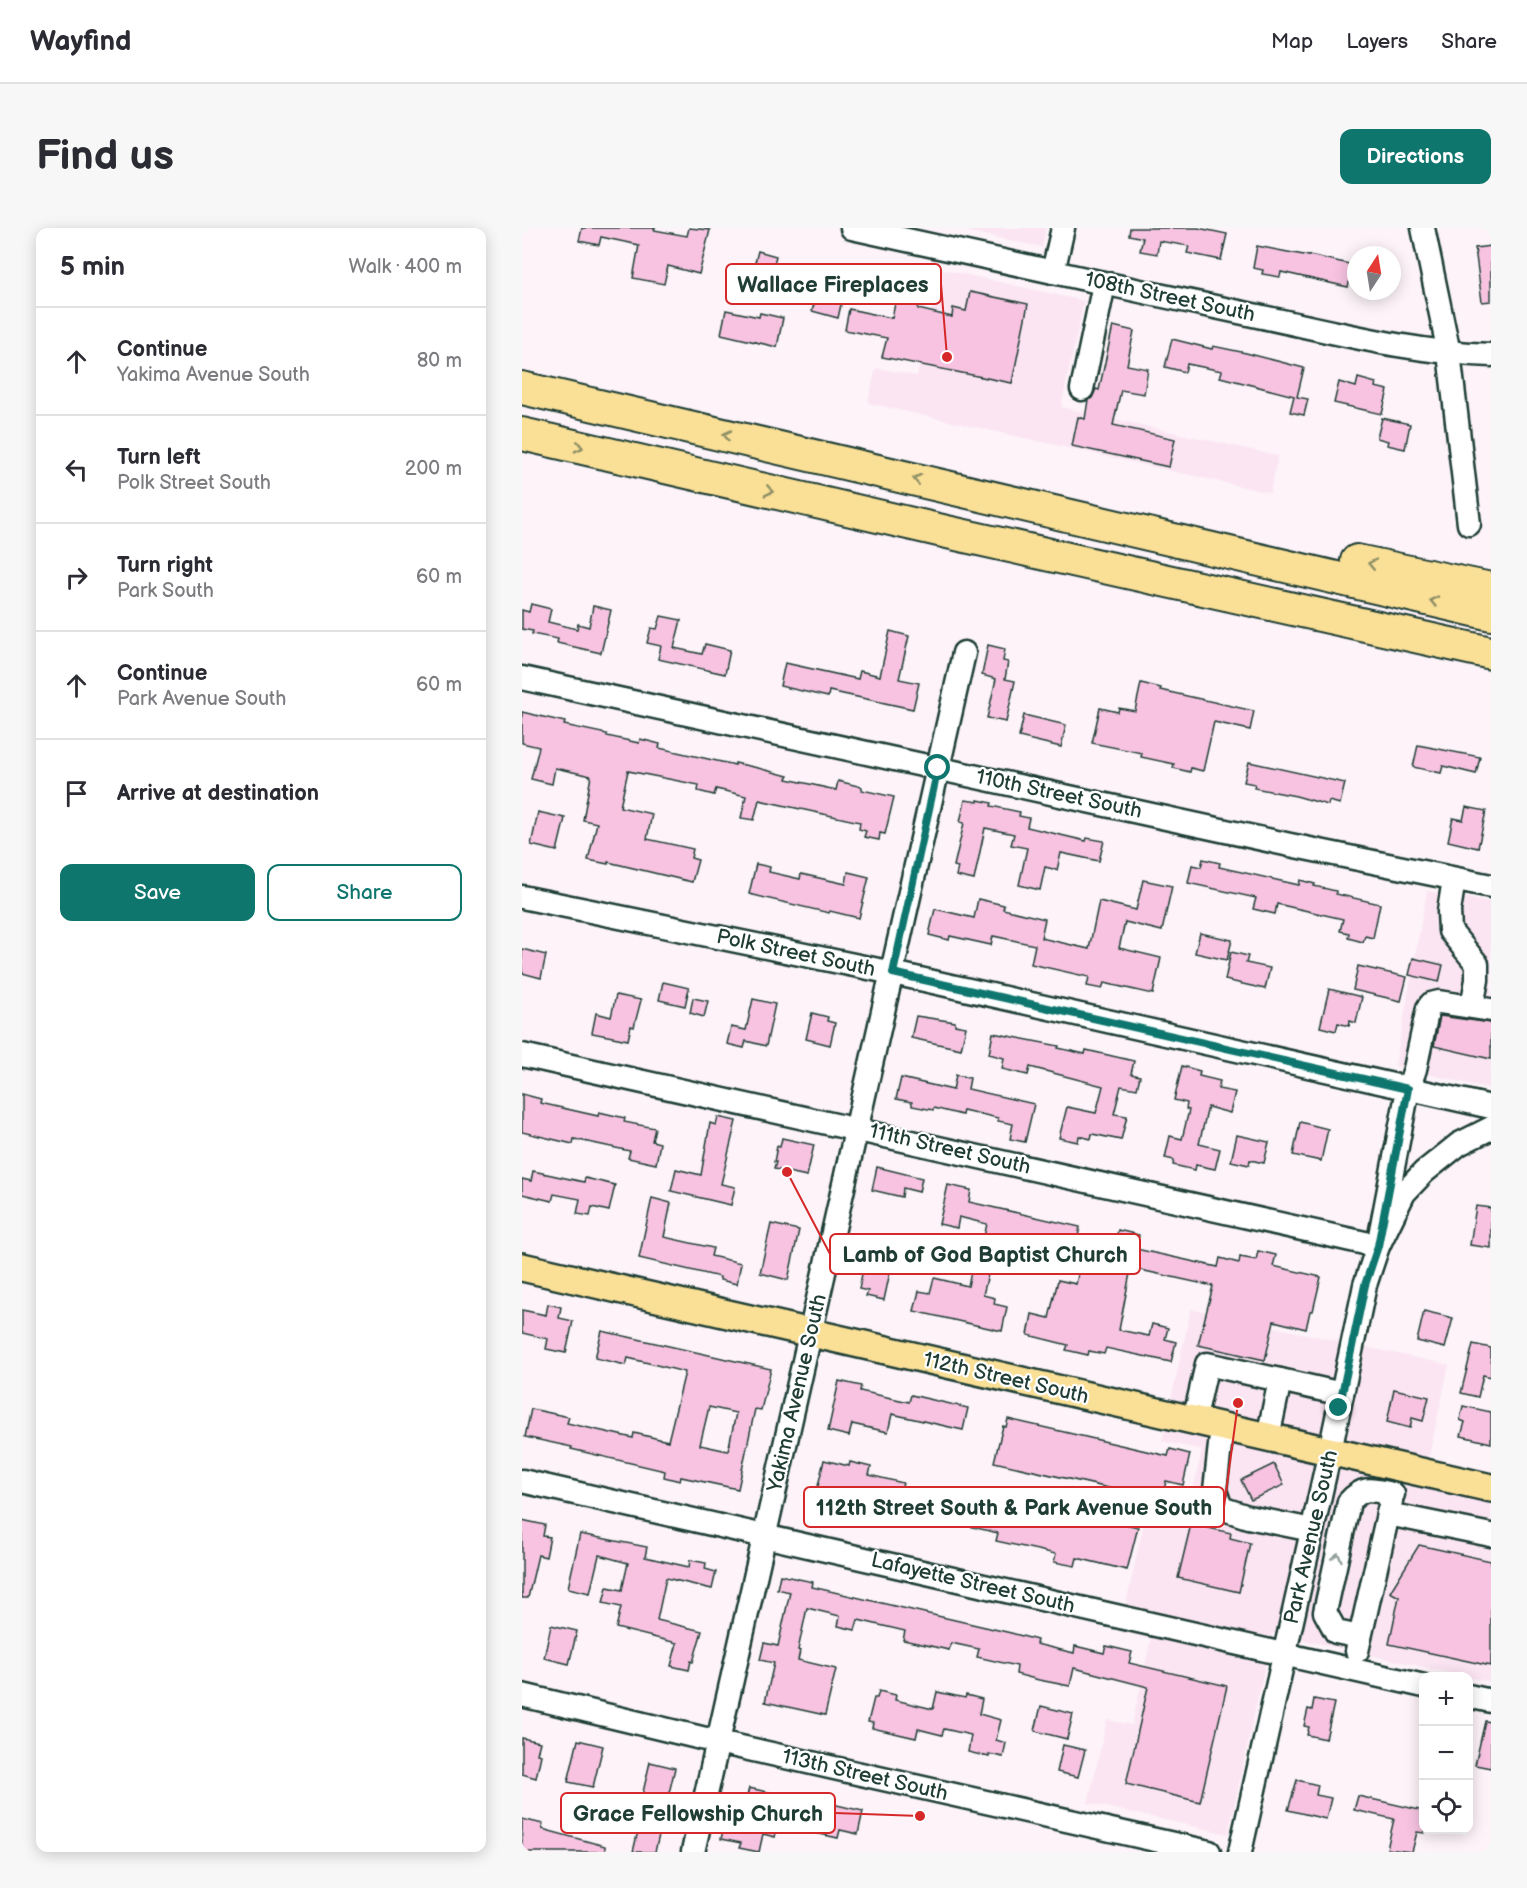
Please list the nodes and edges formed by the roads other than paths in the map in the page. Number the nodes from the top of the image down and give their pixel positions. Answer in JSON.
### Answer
{"nodes":[{"id":1,"x":852,"y":228,"type":"edge"},
{"id":2,"x":1062,"y":228,"type":"edge"},
{"id":3,"x":1423,"y":228,"type":"edge"},
{"id":4,"x":1053,"y":272,"type":"junction"},
{"id":5,"x":1104,"y":284,"type":"junction"},
{"id":6,"x":1449,"y":353,"type":"junction"},
{"id":7,"x":1491,"y":355,"type":"edge"},
{"id":8,"x":522,"y":388,"type":"edge"},
{"id":9,"x":1082,"y":389,"type":"dead end"},
{"id":10,"x":522,"y":434,"type":"edge"},
{"id":11,"x":955,"y":488,"type":"junction"},
{"id":12,"x":1469,"y":524,"type":"dead end"},
{"id":13,"x":947,"y":532,"type":"junction"},
{"id":14,"x":1491,"y":589,"type":"edge"},
{"id":15,"x":1491,"y":614,"type":"edge"},
{"id":16,"x":964,"y":653,"type":"dead end"},
{"id":17,"x":1491,"y":653,"type":"edge"},
{"id":18,"x":1491,"y":674,"type":"edge"},
{"id":19,"x":522,"y":678,"type":"edge"},
{"id":20,"x":938,"y":768,"type":"junction"},
{"id":21,"x":1454,"y":879,"type":"junction"},
{"id":22,"x":1491,"y":886,"type":"edge"},
{"id":23,"x":522,"y":897,"type":"edge"},
{"id":24,"x":893,"y":973,"type":"junction"},
{"id":25,"x":1482,"y":1008,"type":"edge"},
{"id":26,"x":522,"y":1055,"type":"edge"},
{"id":27,"x":1408,"y":1089,"type":"junction"},
{"id":28,"x":1491,"y":1107,"type":"edge"},
{"id":29,"x":857,"y":1128,"type":"junction"},
{"id":30,"x":1491,"y":1128,"type":"edge"},
{"id":31,"x":1378,"y":1246,"type":"junction"},
{"id":32,"x":522,"y":1267,"type":"edge"},
{"id":33,"x":810,"y":1334,"type":"junction"},
{"id":34,"x":1280,"y":1380,"type":"junction"},
{"id":35,"x":1342,"y":1394,"type":"junction"},
{"id":36,"x":1194,"y":1421,"type":"junction"},
{"id":37,"x":1222,"y":1427,"type":"junction"},
{"id":38,"x":1268,"y":1437,"type":"junction"},
{"id":39,"x":1330,"y":1451,"type":"junction"},
{"id":40,"x":1399,"y":1467,"type":"junction"},
{"id":41,"x":522,"y":1481,"type":"edge"},
{"id":42,"x":1491,"y":1488,"type":"edge"},
{"id":43,"x":1391,"y":1504,"type":"junction"},
{"id":44,"x":1313,"y":1526,"type":"junction"},
{"id":45,"x":1343,"y":1530,"type":"junction"},
{"id":46,"x":1491,"y":1535,"type":"edge"},
{"id":47,"x":765,"y":1536,"type":"junction"},
{"id":48,"x":1299,"y":1586,"type":"junction"},
{"id":49,"x":1327,"y":1602,"type":"junction"},
{"id":50,"x":1360,"y":1637,"type":"junction"},
{"id":51,"x":1284,"y":1654,"type":"junction"},
{"id":52,"x":1353,"y":1670,"type":"junction"},
{"id":53,"x":1419,"y":1685,"type":"edge"},
{"id":54,"x":522,"y":1695,"type":"edge"},
{"id":55,"x":1473,"y":1697,"type":"edge"},
{"id":56,"x":1491,"y":1701,"type":"edge"},
{"id":57,"x":718,"y":1742,"type":"junction"},
{"id":58,"x":693,"y":1852,"type":"edge"},
{"id":59,"x":1209,"y":1852,"type":"edge"},
{"id":60,"x":1240,"y":1852,"type":"edge"}],
"edges":[{"from":1,"to":4,"type":"street","name":"108th Street South"},
{"from":2,"to":4,"type":"street"},
{"from":3,"to":6,"type":"street"},
{"from":4,"to":5,"type":"street","name":"108th Street South"},
{"from":5,"to":6,"type":"street","name":"108th Street South"},
{"from":5,"to":9,"type":"street"},
{"from":6,"to":7,"type":"street","name":"108th Street South"},
{"from":6,"to":12,"type":"street"},
{"from":11,"to":8,"type":"highway","one_way":true},
{"from":10,"to":13,"type":"highway","one_way":true},
{"from":14,"to":11,"type":"highway","one_way":true},
{"from":15,"to":11,"type":"highway","one_way":true},
{"from":13,"to":17,"type":"highway"},
{"from":13,"to":18,"type":"highway"},
{"from":16,"to":20,"type":"street","name":"Yakima Avenue South"},
{"from":19,"to":20,"type":"street","name":"110th Street South"},
{"from":20,"to":21,"type":"street","name":"110th Street South"},
{"from":20,"to":24,"type":"street","name":"Yakima Avenue South"},
{"from":21,"to":22,"type":"street","name":"110th Street South"},
{"from":21,"to":25,"type":"street"},
{"from":23,"to":24,"type":"street","name":"Polk Street South"},
{"from":24,"to":27,"type":"street","name":"Polk Street South"},
{"from":24,"to":29,"type":"street","name":"Yakima Avenue South"},
{"from":25,"to":27,"type":"street"},
{"from":26,"to":29,"type":"street","name":"111th Street South"},
{"from":27,"to":28,"type":"street","name":"Polk Street South"},
{"from":27,"to":31,"type":"street"},
{"from":29,"to":31,"type":"street","name":"111th Street South"},
{"from":29,"to":33,"type":"street","name":"Yakima Avenue South"},
{"from":30,"to":31,"type":"street","name":"Park Avenue South"},
{"from":31,"to":35,"type":"street","name":"Park Avenue South"},
{"from":32,"to":33,"type":"main road","name":"112th Street South"},
{"from":33,"to":36,"type":"main road","name":"112th Street South"},
{"from":33,"to":47,"type":"street","name":"Yakima Avenue South"},
{"from":34,"to":35,"type":"street"},
{"from":34,"to":36,"type":"street"},
{"from":34,"to":38,"type":"street"},
{"from":35,"to":39,"type":"street","name":"Park Avenue South"},
{"from":36,"to":37,"type":"main road","name":"112th Street South"},
{"from":37,"to":38,"type":"main road","name":"112th Street South"},
{"from":37,"to":44,"type":"street"},
{"from":38,"to":39,"type":"main road","name":"112th Street South"},
{"from":39,"to":40,"type":"main road","name":"112th Street South"},
{"from":39,"to":44,"type":"street","name":"Park Avenue South"},
{"from":40,"to":42,"type":"main road","name":"112th Street South"},
{"from":40,"to":43,"type":"street"},
{"from":41,"to":47,"type":"street","name":"Lafayette Street South"},
{"from":43,"to":45,"type":"street"},
{"from":43,"to":46,"type":"street"},
{"from":43,"to":50,"type":"street"},
{"from":44,"to":45,"type":"street"},
{"from":44,"to":48,"type":"street","name":"Park Avenue South"},
{"from":49,"to":45,"type":"street","one_way":true},
{"from":47,"to":51,"type":"street","name":"Lafayette Street South"},
{"from":47,"to":57,"type":"street","name":"Yakima Avenue South"},
{"from":48,"to":49,"type":"street"},
{"from":48,"to":51,"type":"street","name":"Park Avenue South"},
{"from":49,"to":50,"type":"street"},
{"from":50,"to":52,"type":"street"},
{"from":51,"to":52,"type":"street","name":"Lafayette Street South"},
{"from":51,"to":60,"type":"street","name":"Park Avenue South"},
{"from":52,"to":53,"type":"street","name":"Lafayette Street South"},
{"from":54,"to":57,"type":"street","name":"113th Street South"},
{"from":55,"to":56,"type":"street"},
{"from":57,"to":58,"type":"street","name":"Yakima Avenue South"},
{"from":57,"to":59,"type":"street","name":"113th Street South"}]}
